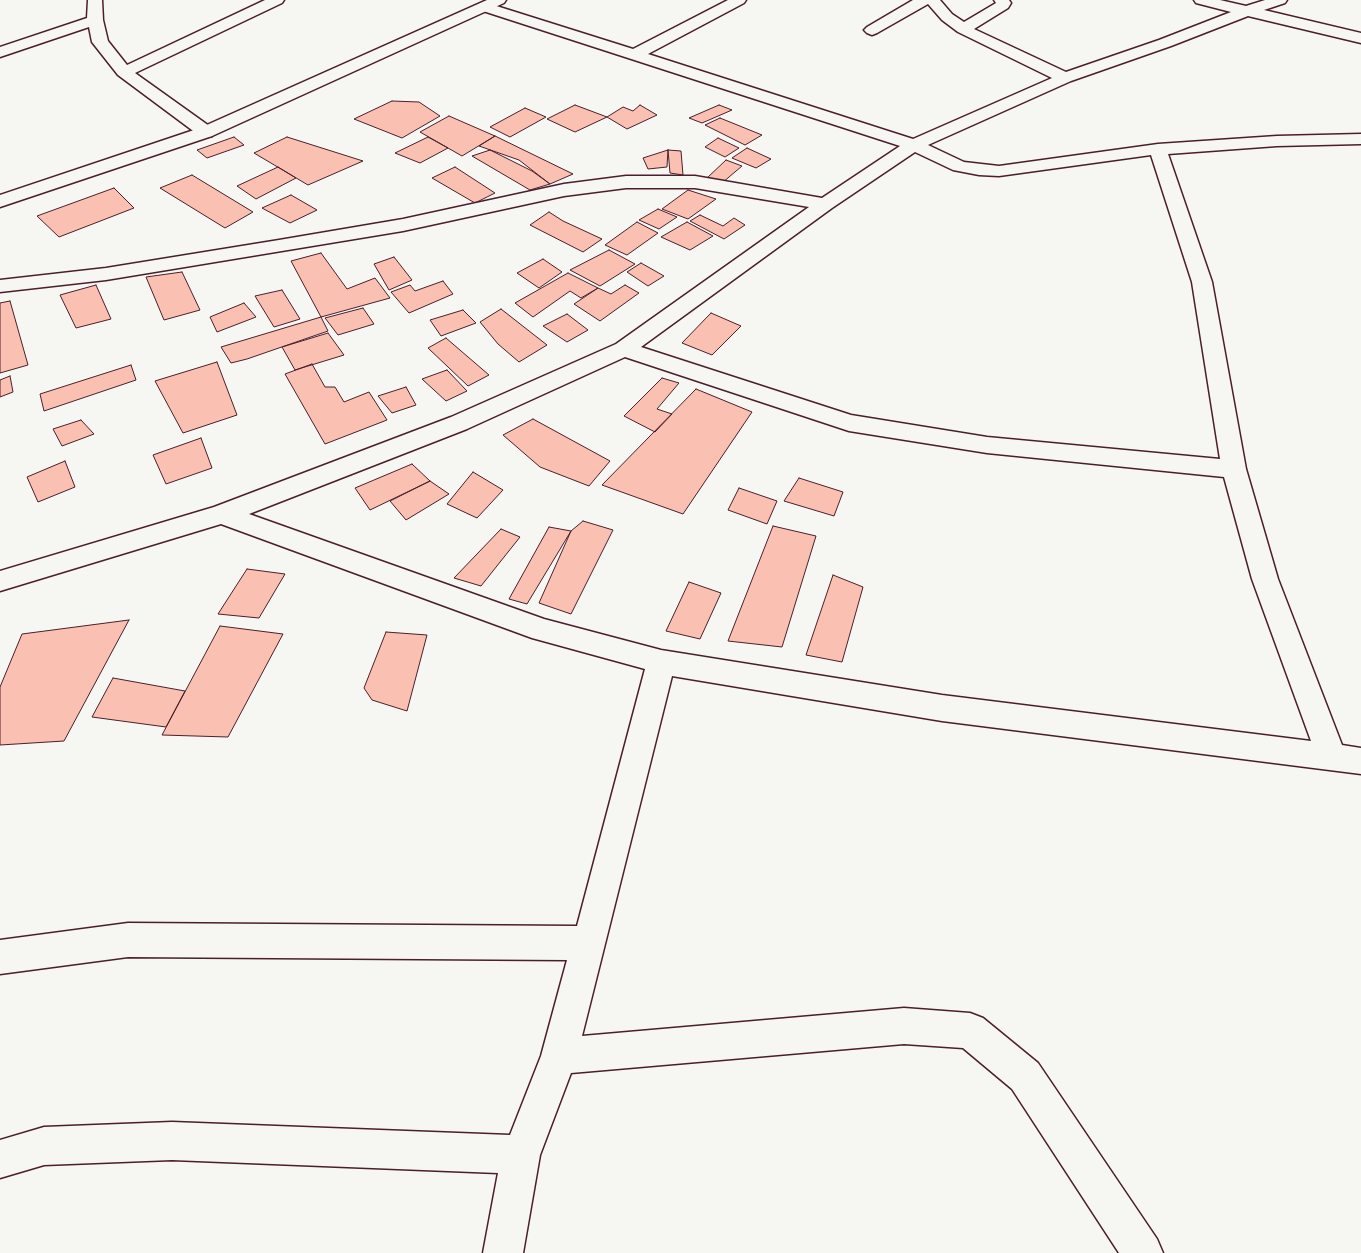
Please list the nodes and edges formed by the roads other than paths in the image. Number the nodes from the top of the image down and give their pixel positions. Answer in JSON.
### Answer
{"nodes":[{"id":1,"x":95,"y":0,"type":"edge"},
{"id":2,"x":277,"y":0,"type":"edge"},
{"id":3,"x":739,"y":0,"type":"edge"},
{"id":4,"x":924,"y":0,"type":"edge"},
{"id":5,"x":932,"y":0,"type":"edge"},
{"id":6,"x":1001,"y":0,"type":"edge"},
{"id":7,"x":1201,"y":0,"type":"edge"},
{"id":8,"x":1280,"y":0,"type":"edge"},
{"id":9,"x":492,"y":3,"type":"edge"},
{"id":10,"x":1244,"y":12,"type":"junction"},
{"id":11,"x":95,"y":20,"type":"junction"},
{"id":12,"x":963,"y":28,"type":"junction"},
{"id":13,"x":872,"y":30,"type":"dead end"},
{"id":14,"x":1361,"y":38,"type":"edge"},
{"id":15,"x":0,"y":52,"type":"edge"},
{"id":16,"x":636,"y":54,"type":"junction"},
{"id":17,"x":124,"y":72,"type":"junction"},
{"id":18,"x":1065,"y":78,"type":"junction"},
{"id":19,"x":206,"y":132,"type":"junction"},
{"id":20,"x":1361,"y":139,"type":"edge"},
{"id":21,"x":914,"y":145,"type":"junction"},
{"id":22,"x":1158,"y":149,"type":"junction"},
{"id":23,"x":0,"y":201,"type":"edge"},
{"id":24,"x":825,"y":204,"type":"junction"},
{"id":25,"x":0,"y":286,"type":"edge"},
{"id":26,"x":624,"y":349,"type":"junction"},
{"id":27,"x":1234,"y":470,"type":"junction"},
{"id":28,"x":222,"y":514,"type":"junction"},
{"id":29,"x":0,"y":580,"type":"edge"},
{"id":30,"x":661,"y":662,"type":"junction"},
{"id":31,"x":1331,"y":756,"type":"junction"},
{"id":32,"x":1361,"y":761,"type":"edge"},
{"id":33,"x":589,"y":943,"type":"junction"},
{"id":34,"x":0,"y":956,"type":"edge"},
{"id":35,"x":559,"y":1056,"type":"junction"},
{"id":36,"x":521,"y":1155,"type":"junction"},
{"id":37,"x":0,"y":1159,"type":"edge"},
{"id":38,"x":503,"y":1253,"type":"edge"},
{"id":39,"x":1143,"y":1253,"type":"edge"}],
"edges":[{"from":1,"to":11,"type":"street"},
{"from":2,"to":17,"type":"street"},
{"from":3,"to":16,"type":"street"},
{"from":4,"to":13,"type":"street"},
{"from":5,"to":12,"type":"street"},
{"from":6,"to":12,"type":"street"},
{"from":7,"to":10,"type":"street"},
{"from":8,"to":10,"type":"street"},
{"from":9,"to":16,"type":"street"},
{"from":9,"to":19,"type":"street"},
{"from":10,"to":14,"type":"street"},
{"from":10,"to":18,"type":"street"},
{"from":11,"to":15,"type":"street"},
{"from":11,"to":17,"type":"street"},
{"from":12,"to":18,"type":"street"},
{"from":16,"to":21,"type":"street"},
{"from":17,"to":19,"type":"street"},
{"from":18,"to":21,"type":"street"},
{"from":19,"to":23,"type":"street"},
{"from":20,"to":22,"type":"street"},
{"from":21,"to":22,"type":"street"},
{"from":21,"to":24,"type":"street"},
{"from":22,"to":27,"type":"street"},
{"from":24,"to":25,"type":"street"},
{"from":24,"to":26,"type":"street"},
{"from":26,"to":27,"type":"street"},
{"from":26,"to":28,"type":"street"},
{"from":27,"to":31,"type":"street"},
{"from":28,"to":29,"type":"street"},
{"from":28,"to":30,"type":"street"},
{"from":30,"to":31,"type":"street"},
{"from":30,"to":33,"type":"street"},
{"from":31,"to":32,"type":"street"},
{"from":33,"to":34,"type":"street"},
{"from":33,"to":35,"type":"street"},
{"from":35,"to":36,"type":"street"},
{"from":35,"to":39,"type":"street"},
{"from":36,"to":37,"type":"street"},
{"from":36,"to":38,"type":"street"}]}
